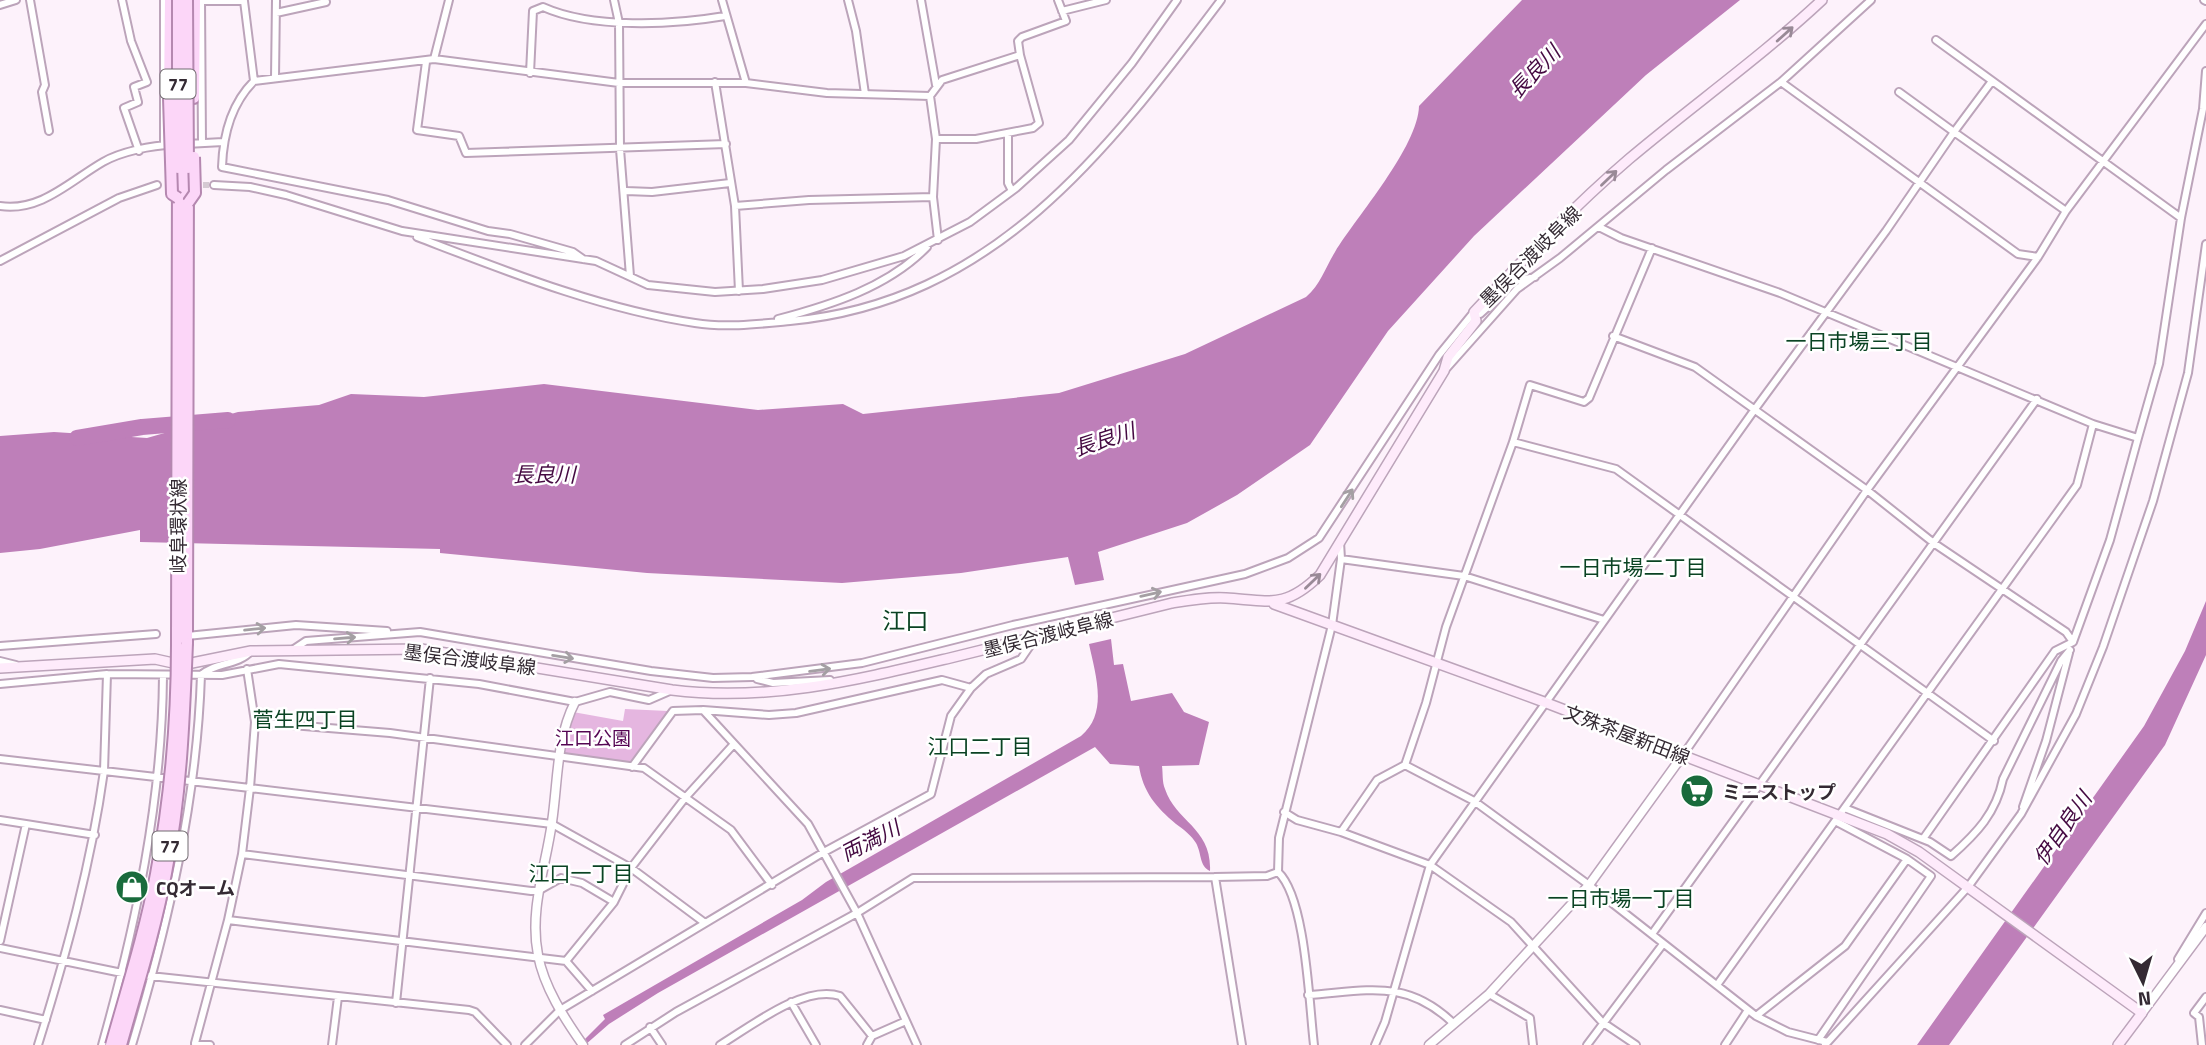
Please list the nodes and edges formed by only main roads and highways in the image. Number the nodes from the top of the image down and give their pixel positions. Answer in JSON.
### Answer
{"nodes":[{"id":1,"x":170,"y":0,"type":"edge"},
{"id":2,"x":178,"y":0,"type":"edge"},
{"id":3,"x":187,"y":0,"type":"edge"},
{"id":4,"x":199,"y":0,"type":"edge"},
{"id":5,"x":1822,"y":0,"type":"edge"},
{"id":6,"x":183,"y":168,"type":"junction"},
{"id":7,"x":183,"y":200,"type":"junction"},
{"id":8,"x":1272,"y":603,"type":"junction"},
{"id":9,"x":183,"y":636,"type":"junction"},
{"id":10,"x":0,"y":668,"type":"edge"},
{"id":11,"x":111,"y":1045,"type":"edge"},
{"id":12,"x":121,"y":1045,"type":"edge"},
{"id":13,"x":2118,"y":1045,"type":"edge"}],
"edges":[{"from":1,"to":7,"type":"main road","number":"77","bridge":true},
{"from":2,"to":6,"type":"main road","name":"岐阜環状線","number":"77","bridge":true},
{"from":3,"to":6,"type":"main road","name":"岐阜環状線","number":"77","bridge":true},
{"from":4,"to":7,"type":"main road","number":"77","bridge":true},
{"from":8,"to":5,"type":"main road","name":"墨俣合渡岐阜線","one_way":true},
{"from":6,"to":7,"type":"main road","name":"岐阜環状線","number":"77"},
{"from":7,"to":9,"type":"main road","name":"岐阜環状線","number":"77"},
{"from":8,"to":10,"type":"main road","name":"墨俣合渡岐阜線"},
{"from":8,"to":13,"type":"main road","name":"文殊茶屋新田線"},
{"from":9,"to":11,"type":"main road","name":"岐阜環状線","number":"77","bridge":true},
{"from":9,"to":12,"type":"main road","name":"岐阜環状線","number":"77","bridge":true}]}
